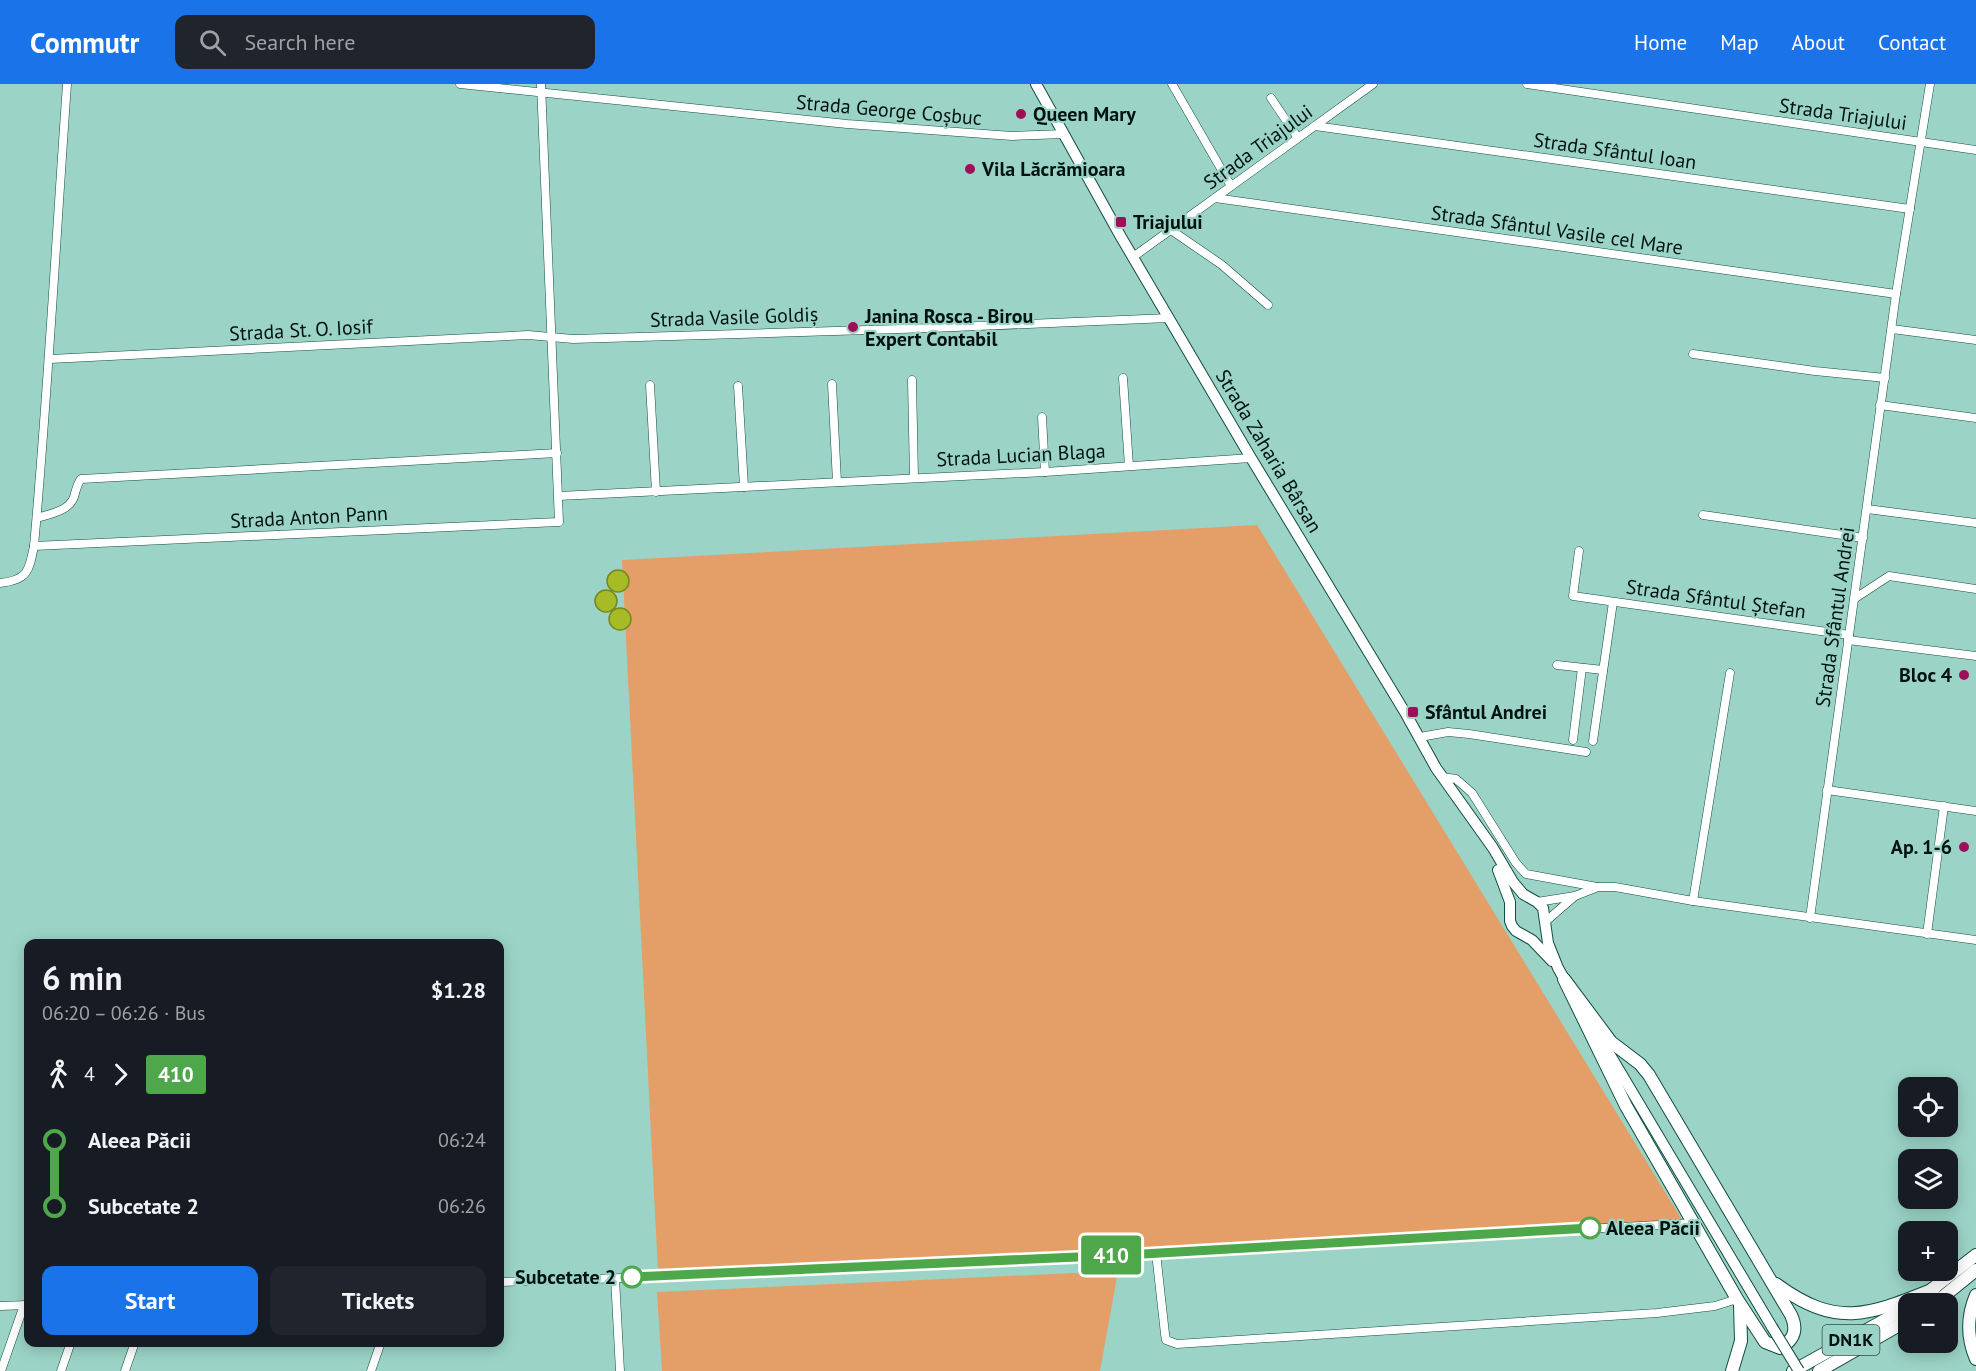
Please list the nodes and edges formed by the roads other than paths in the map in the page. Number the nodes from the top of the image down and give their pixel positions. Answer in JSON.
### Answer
{"nodes":[{"id":1,"x":67,"y":84,"type":"edge"},
{"id":2,"x":460,"y":84,"type":"edge"},
{"id":3,"x":1035,"y":84,"type":"edge"},
{"id":4,"x":1172,"y":84,"type":"edge"},
{"id":5,"x":1373,"y":84,"type":"edge"},
{"id":6,"x":1527,"y":84,"type":"edge"},
{"id":7,"x":1930,"y":84,"type":"edge"},
{"id":8,"x":541,"y":88,"type":"edge"},
{"id":9,"x":1270,"y":98,"type":"dead end"},
{"id":10,"x":1315,"y":126,"type":"junction"},
{"id":11,"x":1064,"y":134,"type":"junction"},
{"id":12,"x":1298,"y":138,"type":"junction"},
{"id":13,"x":1921,"y":142,"type":"junction"},
{"id":14,"x":1976,"y":150,"type":"edge"},
{"id":15,"x":1231,"y":186,"type":"junction"},
{"id":16,"x":1215,"y":198,"type":"junction"},
{"id":17,"x":1910,"y":209,"type":"junction"},
{"id":18,"x":1171,"y":230,"type":"junction"},
{"id":19,"x":1133,"y":257,"type":"junction"},
{"id":20,"x":1896,"y":294,"type":"junction"},
{"id":21,"x":1268,"y":305,"type":"dead end"},
{"id":22,"x":1169,"y":318,"type":"junction"},
{"id":23,"x":1892,"y":329,"type":"junction"},
{"id":24,"x":553,"y":337,"type":"junction"},
{"id":25,"x":1976,"y":340,"type":"edge"},
{"id":26,"x":1693,"y":354,"type":"dead end"},
{"id":27,"x":50,"y":359,"type":"junction"},
{"id":28,"x":1124,"y":378,"type":"dead end"},
{"id":29,"x":1885,"y":378,"type":"junction"},
{"id":30,"x":912,"y":380,"type":"dead end"},
{"id":31,"x":832,"y":384,"type":"dead end"},
{"id":32,"x":650,"y":386,"type":"dead end"},
{"id":33,"x":738,"y":386,"type":"dead end"},
{"id":34,"x":1880,"y":405,"type":"junction"},
{"id":35,"x":1042,"y":417,"type":"dead end"},
{"id":36,"x":1976,"y":418,"type":"edge"},
{"id":37,"x":557,"y":453,"type":"junction"},
{"id":38,"x":1251,"y":458,"type":"junction"},
{"id":39,"x":1129,"y":466,"type":"junction"},
{"id":40,"x":1045,"y":471,"type":"junction"},
{"id":41,"x":914,"y":478,"type":"junction"},
{"id":42,"x":837,"y":482,"type":"junction"},
{"id":43,"x":744,"y":487,"type":"junction"},
{"id":44,"x":656,"y":492,"type":"junction"},
{"id":45,"x":559,"y":496,"type":"junction"},
{"id":46,"x":1867,"y":509,"type":"junction"},
{"id":47,"x":1703,"y":515,"type":"dead end"},
{"id":48,"x":37,"y":518,"type":"junction"},
{"id":49,"x":1976,"y":523,"type":"edge"},
{"id":50,"x":1863,"y":538,"type":"junction"},
{"id":51,"x":34,"y":546,"type":"junction"},
{"id":52,"x":1579,"y":551,"type":"dead end"},
{"id":53,"x":0,"y":583,"type":"edge"},
{"id":54,"x":1976,"y":589,"type":"edge"},
{"id":55,"x":1854,"y":599,"type":"junction"},
{"id":56,"x":1614,"y":602,"type":"junction"},
{"id":57,"x":1848,"y":638,"type":"junction"},
{"id":58,"x":1976,"y":656,"type":"edge"},
{"id":59,"x":1557,"y":665,"type":"dead end"},
{"id":60,"x":1582,"y":668,"type":"junction"},
{"id":61,"x":1603,"y":670,"type":"junction"},
{"id":62,"x":1730,"y":673,"type":"dead end"},
{"id":63,"x":1420,"y":737,"type":"junction"},
{"id":64,"x":1573,"y":740,"type":"dead end"},
{"id":65,"x":1593,"y":741,"type":"dead end"},
{"id":66,"x":1586,"y":752,"type":"dead end"},
{"id":67,"x":1442,"y":777,"type":"junction"},
{"id":68,"x":1827,"y":790,"type":"junction"},
{"id":69,"x":1944,"y":806,"type":"junction"},
{"id":70,"x":1976,"y":811,"type":"edge"},
{"id":71,"x":1480,"y":830,"type":"junction"},
{"id":72,"x":1598,"y":887,"type":"junction"},
{"id":73,"x":1575,"y":896,"type":"junction"},
{"id":74,"x":1533,"y":901,"type":"junction"},
{"id":75,"x":1693,"y":901,"type":"junction"},
{"id":76,"x":1511,"y":910,"type":"junction"},
{"id":77,"x":1809,"y":918,"type":"junction"},
{"id":78,"x":1544,"y":923,"type":"junction"},
{"id":79,"x":1927,"y":934,"type":"junction"},
{"id":80,"x":1526,"y":935,"type":"junction"},
{"id":81,"x":1976,"y":940,"type":"edge"},
{"id":82,"x":1561,"y":974,"type":"junction"},
{"id":83,"x":1694,"y":1223,"type":"junction"},
{"id":84,"x":1156,"y":1253,"type":"junction"},
{"id":85,"x":1976,"y":1255,"type":"edge"},
{"id":86,"x":1976,"y":1270,"type":"edge"},
{"id":87,"x":615,"y":1278,"type":"junction"},
{"id":88,"x":1771,"y":1280,"type":"junction"},
{"id":89,"x":504,"y":1282,"type":"edge"},
{"id":90,"x":1934,"y":1289,"type":"junction"},
{"id":91,"x":1928,"y":1293,"type":"edge"},
{"id":92,"x":1948,"y":1293,"type":"edge"},
{"id":93,"x":1976,"y":1295,"type":"edge"},
{"id":94,"x":1738,"y":1301,"type":"junction"},
{"id":95,"x":24,"y":1305,"type":"edge"},
{"id":96,"x":0,"y":1306,"type":"edge"},
{"id":97,"x":24,"y":1310,"type":"edge"},
{"id":98,"x":1898,"y":1313,"type":"edge"},
{"id":99,"x":1898,"y":1326,"type":"edge"},
{"id":100,"x":69,"y":1347,"type":"edge"},
{"id":101,"x":133,"y":1347,"type":"edge"},
{"id":102,"x":379,"y":1347,"type":"edge"},
{"id":103,"x":1976,"y":1359,"type":"edge"},
{"id":104,"x":1,"y":1371,"type":"edge"},
{"id":105,"x":62,"y":1371,"type":"edge"},
{"id":106,"x":125,"y":1371,"type":"edge"},
{"id":107,"x":371,"y":1371,"type":"edge"},
{"id":108,"x":620,"y":1371,"type":"edge"},
{"id":109,"x":1732,"y":1371,"type":"edge"},
{"id":110,"x":1793,"y":1371,"type":"edge"},
{"id":111,"x":1799,"y":1371,"type":"edge"},
{"id":112,"x":1819,"y":1371,"type":"edge"}],
"edges":[{"from":1,"to":27,"type":"street"},
{"from":2,"to":8,"type":"street","name":"Strada George Coșbuc"},
{"from":3,"to":11,"type":"main road","name":"Strada Zaharia Bârsan"},
{"from":4,"to":15,"type":"street"},
{"from":5,"to":10,"type":"street","name":"Strada Triajului"},
{"from":6,"to":13,"type":"street","name":"Strada Triajului"},
{"from":7,"to":13,"type":"street","name":"Strada Sfântul Andrei"},
{"from":8,"to":11,"type":"street","name":"Strada George Coșbuc"},
{"from":8,"to":24,"type":"street"},
{"from":9,"to":12,"type":"street"},
{"from":10,"to":12,"type":"street","name":"Strada Triajului"},
{"from":10,"to":17,"type":"street","name":"Strada Sfântul Ioan"},
{"from":11,"to":19,"type":"main road","name":"Strada Zaharia Bârsan"},
{"from":12,"to":15,"type":"street","name":"Strada Triajului"},
{"from":13,"to":14,"type":"street","name":"Strada Triajului"},
{"from":13,"to":17,"type":"street","name":"Strada Sfântul Andrei"},
{"from":15,"to":16,"type":"street","name":"Strada Triajului"},
{"from":16,"to":18,"type":"street","name":"Strada Triajului"},
{"from":16,"to":20,"type":"street","name":"Strada Sfântul Vasile cel Mare"},
{"from":17,"to":20,"type":"street","name":"Strada Sfântul Andrei"},
{"from":18,"to":19,"type":"street","name":"Strada Triajului"},
{"from":18,"to":21,"type":"street"},
{"from":19,"to":22,"type":"main road","name":"Strada Zaharia Bârsan"},
{"from":20,"to":23,"type":"street","name":"Strada Sfântul Andrei"},
{"from":22,"to":24,"type":"street","name":"Strada Vasile Goldiș"},
{"from":22,"to":38,"type":"main road","name":"Strada Zaharia Bârsan"},
{"from":23,"to":25,"type":"street"},
{"from":23,"to":29,"type":"street","name":"Strada Sfântul Andrei"},
{"from":24,"to":27,"type":"street","name":"Strada St. O. Iosif"},
{"from":24,"to":37,"type":"street"},
{"from":26,"to":29,"type":"street"},
{"from":27,"to":48,"type":"street"},
{"from":28,"to":39,"type":"street","name":"Strada Lucian Blaga"},
{"from":29,"to":34,"type":"street","name":"Strada Sfântul Andrei"},
{"from":30,"to":41,"type":"street","name":"Strada Lucian Blaga"},
{"from":31,"to":42,"type":"street"},
{"from":32,"to":44,"type":"street"},
{"from":33,"to":43,"type":"street"},
{"from":34,"to":36,"type":"street"},
{"from":34,"to":46,"type":"street","name":"Strada Sfântul Andrei"},
{"from":35,"to":40,"type":"street"},
{"from":37,"to":45,"type":"street"},
{"from":37,"to":48,"type":"street"},
{"from":38,"to":39,"type":"street","name":"Strada Lucian Blaga"},
{"from":38,"to":63,"type":"main road","name":"Strada Zaharia Bârsan"},
{"from":39,"to":40,"type":"street","name":"Strada Lucian Blaga"},
{"from":40,"to":41,"type":"street","name":"Strada Lucian Blaga"},
{"from":41,"to":42,"type":"street","name":"Strada Lucian Blaga"},
{"from":42,"to":43,"type":"street","name":"Strada Lucian Blaga"},
{"from":43,"to":44,"type":"street","name":"Strada Lucian Blaga"},
{"from":44,"to":45,"type":"street","name":"Strada Lucian Blaga"},
{"from":45,"to":51,"type":"street","name":"Strada Anton Pann"},
{"from":46,"to":49,"type":"street"},
{"from":46,"to":50,"type":"street","name":"Strada Sfântul Andrei"},
{"from":47,"to":50,"type":"street"},
{"from":48,"to":51,"type":"street"},
{"from":50,"to":55,"type":"street","name":"Strada Sfântul Andrei"},
{"from":51,"to":53,"type":"street"},
{"from":52,"to":56,"type":"street","name":"Strada Sfântul Ștefan"},
{"from":54,"to":55,"type":"street"},
{"from":55,"to":57,"type":"street","name":"Strada Sfântul Andrei"},
{"from":56,"to":57,"type":"street","name":"Strada Sfântul Ștefan"},
{"from":56,"to":61,"type":"street","name":"Strada Sfântul Ștefan"},
{"from":57,"to":58,"type":"street","name":"Strada Sfântul Ștefan"},
{"from":57,"to":68,"type":"street","name":"Strada Sfântul Andrei"},
{"from":59,"to":60,"type":"street"},
{"from":60,"to":61,"type":"street"},
{"from":60,"to":64,"type":"street"},
{"from":61,"to":65,"type":"street","name":"Strada Sfântul Ștefan"},
{"from":62,"to":75,"type":"street"},
{"from":63,"to":66,"type":"street"},
{"from":63,"to":67,"type":"main road","name":"Strada Zaharia Bârsan"},
{"from":67,"to":71,"type":"main road","name":"Strada Zaharia Bârsan"},
{"from":67,"to":72,"type":"street"},
{"from":68,"to":69,"type":"street"},
{"from":68,"to":77,"type":"street","name":"Strada Sfântul Andrei"},
{"from":69,"to":70,"type":"street"},
{"from":69,"to":79,"type":"street"},
{"from":71,"to":74,"type":"main road"},
{"from":71,"to":76,"type":"main road"},
{"from":72,"to":73,"type":"street"},
{"from":72,"to":75,"type":"street"},
{"from":73,"to":74,"type":"street"},
{"from":73,"to":78,"type":"street"},
{"from":74,"to":76,"type":"main road"},
{"from":74,"to":78,"type":"main road"},
{"from":75,"to":77,"type":"street"},
{"from":76,"to":80,"type":"main road"},
{"from":77,"to":79,"type":"street"},
{"from":78,"to":80,"type":"main road"},
{"from":78,"to":82,"type":"main road"},
{"from":79,"to":81,"type":"street"},
{"from":80,"to":82,"type":"main road"},
{"from":82,"to":83,"type":"highway"},
{"from":82,"to":88,"type":"highway"},
{"from":82,"to":111,"type":"main road","bridge":true},
{"from":83,"to":84,"type":"street"},
{"from":83,"to":94,"type":"highway"},
{"from":84,"to":87,"type":"street"},
{"from":84,"to":94,"type":"street"},
{"from":85,"to":90,"type":"highway"},
{"from":86,"to":92,"type":"highway"},
{"from":87,"to":89,"type":"street"},
{"from":87,"to":108,"type":"street"},
{"from":88,"to":90,"type":"highway"},
{"from":88,"to":94,"type":"highway"},
{"from":90,"to":91,"type":"highway"},
{"from":93,"to":103,"type":"highway"},
{"from":94,"to":109,"type":"highway"},
{"from":95,"to":96,"type":"street"},
{"from":97,"to":104,"type":"street"},
{"from":98,"to":110,"type":"highway","number":"DN1K"},
{"from":99,"to":112,"type":"highway","number":"DN1K"},
{"from":100,"to":105,"type":"street"},
{"from":101,"to":106,"type":"street"},
{"from":102,"to":107,"type":"street"}]}
